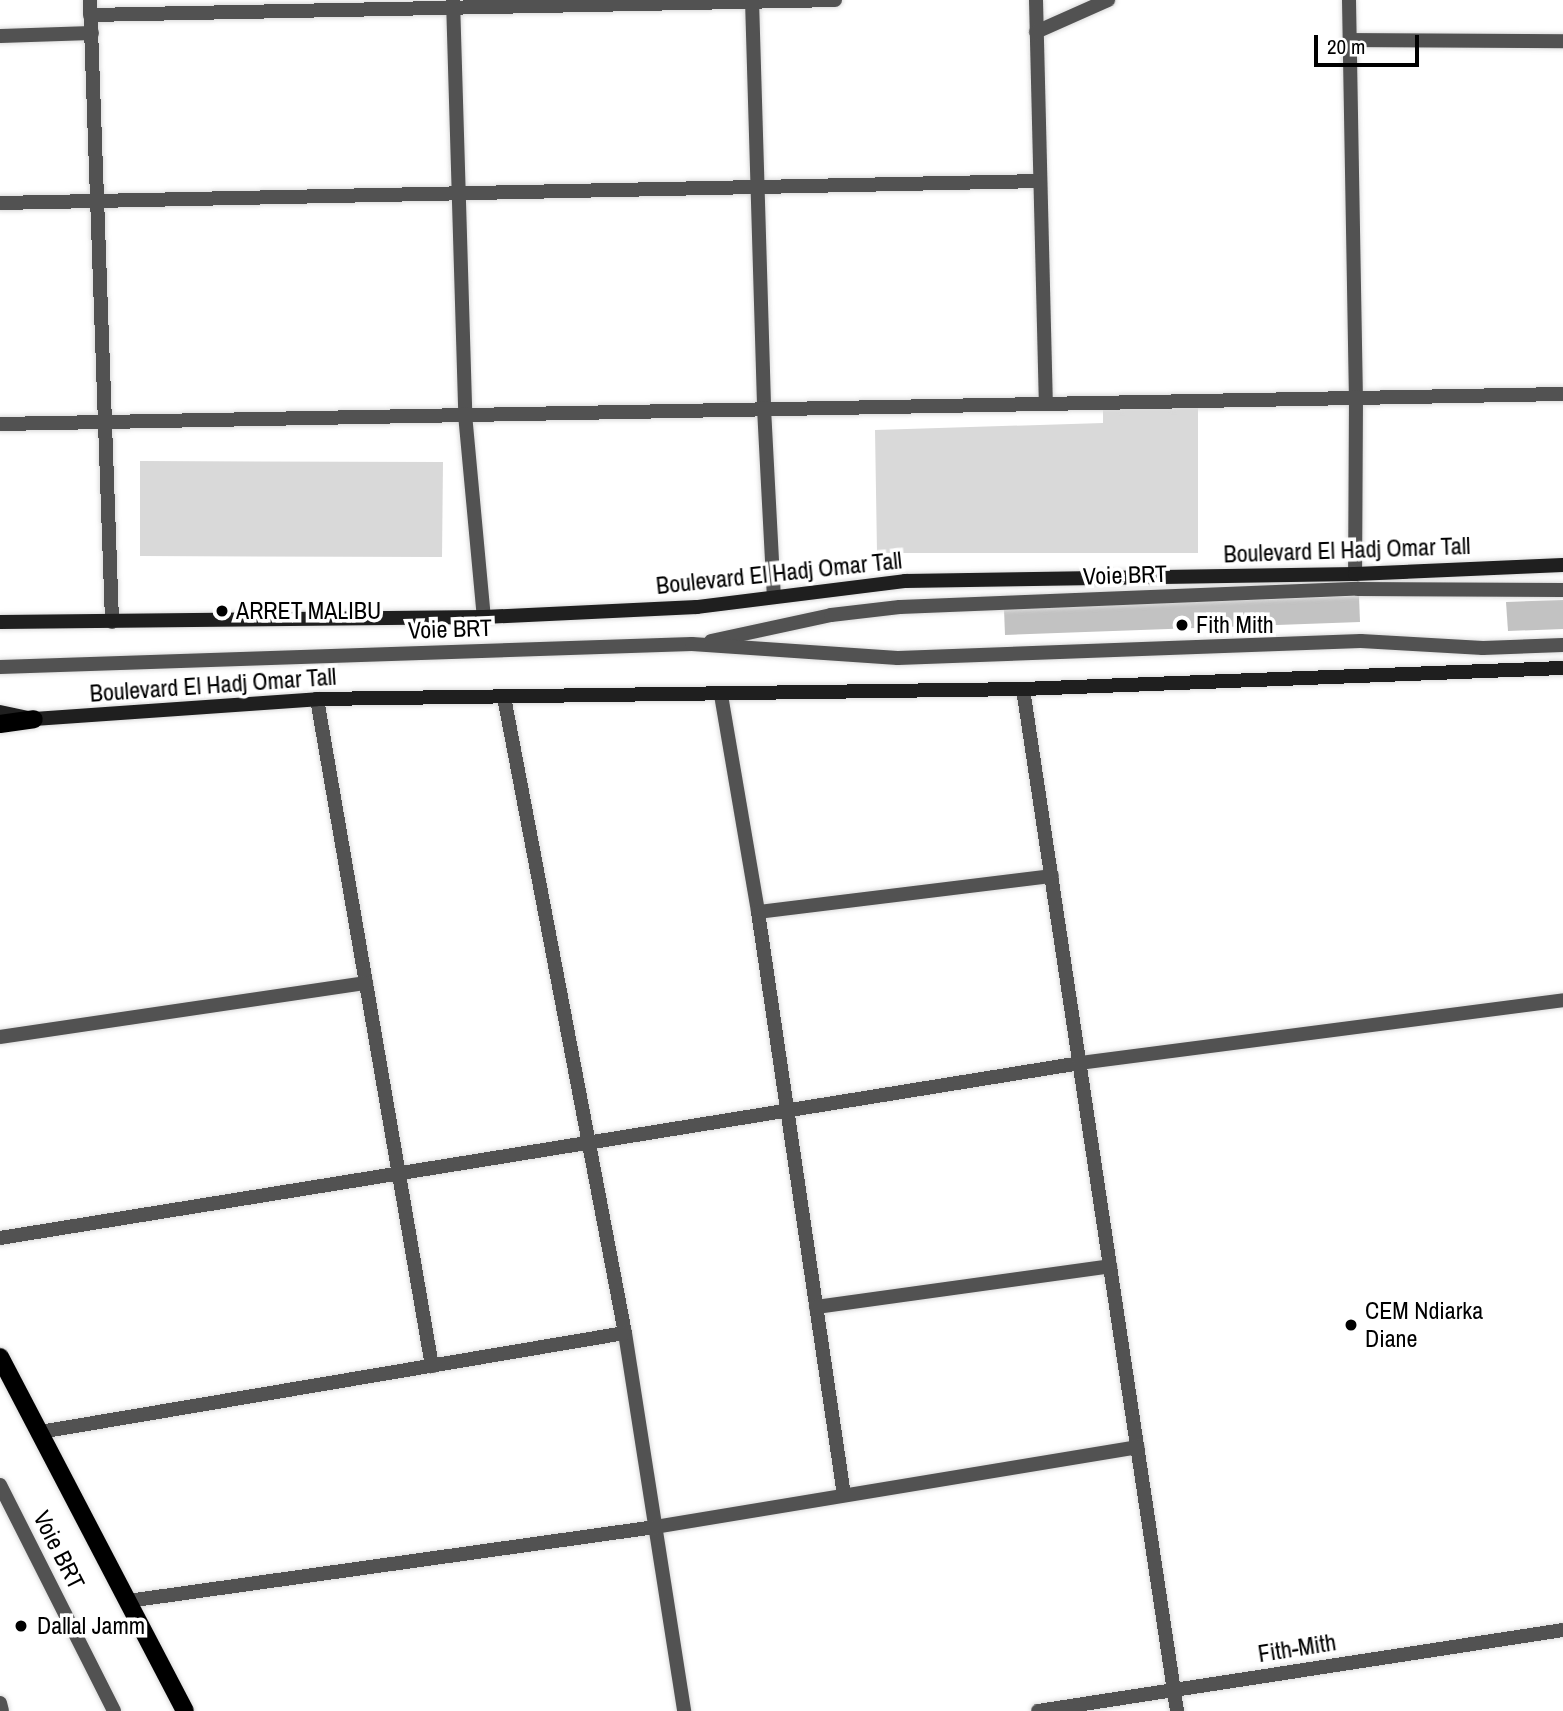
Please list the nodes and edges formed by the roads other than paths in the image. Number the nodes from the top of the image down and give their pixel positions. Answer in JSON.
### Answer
{"nodes":[{"id":1,"x":90,"y":0,"type":"edge"},
{"id":2,"x":835,"y":0,"type":"edge"},
{"id":3,"x":1036,"y":0,"type":"edge"},
{"id":4,"x":1108,"y":0,"type":"edge"},
{"id":5,"x":1349,"y":0,"type":"edge"},
{"id":6,"x":752,"y":1,"type":"edge"},
{"id":7,"x":453,"y":4,"type":"edge"},
{"id":8,"x":90,"y":15,"type":"junction"},
{"id":9,"x":1036,"y":32,"type":"junction"},
{"id":10,"x":92,"y":33,"type":"junction"},
{"id":11,"x":0,"y":36,"type":"edge"},
{"id":12,"x":1350,"y":40,"type":"junction"},
{"id":13,"x":1563,"y":41,"type":"edge"},
{"id":14,"x":1038,"y":181,"type":"junction"},
{"id":15,"x":758,"y":185,"type":"junction"},
{"id":16,"x":458,"y":192,"type":"junction"},
{"id":17,"x":97,"y":201,"type":"junction"},
{"id":18,"x":0,"y":203,"type":"edge"},
{"id":19,"x":1563,"y":394,"type":"edge"},
{"id":20,"x":1356,"y":397,"type":"junction"},
{"id":21,"x":1046,"y":403,"type":"junction"},
{"id":22,"x":764,"y":408,"type":"junction"},
{"id":23,"x":465,"y":414,"type":"junction"},
{"id":24,"x":103,"y":421,"type":"junction"},
{"id":25,"x":0,"y":424,"type":"edge"},
{"id":26,"x":1563,"y":565,"type":"edge"},
{"id":27,"x":1355,"y":574,"type":"junction"},
{"id":28,"x":1563,"y":590,"type":"edge"},
{"id":29,"x":774,"y":597,"type":"junction"},
{"id":30,"x":484,"y":617,"type":"junction"},
{"id":31,"x":0,"y":622,"type":"edge"},
{"id":32,"x":113,"y":622,"type":"junction"},
{"id":33,"x":692,"y":645,"type":"junction"},
{"id":34,"x":1563,"y":645,"type":"edge"},
{"id":35,"x":0,"y":667,"type":"edge"},
{"id":36,"x":1563,"y":668,"type":"edge"},
{"id":37,"x":1023,"y":689,"type":"junction"},
{"id":38,"x":721,"y":695,"type":"junction"},
{"id":39,"x":504,"y":697,"type":"junction"},
{"id":40,"x":317,"y":699,"type":"junction"},
{"id":41,"x":0,"y":712,"type":"edge"},
{"id":42,"x":34,"y":719,"type":"junction"},
{"id":43,"x":0,"y":724,"type":"edge"},
{"id":44,"x":1052,"y":876,"type":"junction"},
{"id":45,"x":758,"y":912,"type":"junction"},
{"id":46,"x":366,"y":983,"type":"junction"},
{"id":47,"x":1563,"y":1000,"type":"edge"},
{"id":48,"x":0,"y":1037,"type":"edge"},
{"id":49,"x":1080,"y":1063,"type":"junction"},
{"id":50,"x":787,"y":1110,"type":"junction"},
{"id":51,"x":587,"y":1142,"type":"junction"},
{"id":52,"x":399,"y":1172,"type":"junction"},
{"id":53,"x":0,"y":1238,"type":"edge"},
{"id":54,"x":1110,"y":1266,"type":"junction"},
{"id":55,"x":816,"y":1307,"type":"junction"},
{"id":56,"x":625,"y":1333,"type":"junction"},
{"id":57,"x":0,"y":1357,"type":"edge"},
{"id":58,"x":432,"y":1366,"type":"junction"},
{"id":59,"x":40,"y":1432,"type":"junction"},
{"id":60,"x":1137,"y":1447,"type":"junction"},
{"id":61,"x":0,"y":1485,"type":"edge"},
{"id":62,"x":844,"y":1495,"type":"junction"},
{"id":63,"x":655,"y":1527,"type":"junction"},
{"id":64,"x":128,"y":1601,"type":"junction"},
{"id":65,"x":1563,"y":1630,"type":"edge"},
{"id":66,"x":1173,"y":1690,"type":"junction"},
{"id":67,"x":0,"y":1703,"type":"edge"},
{"id":68,"x":2,"y":1711,"type":"edge"},
{"id":69,"x":114,"y":1711,"type":"edge"},
{"id":70,"x":185,"y":1711,"type":"edge"},
{"id":71,"x":684,"y":1711,"type":"edge"},
{"id":72,"x":1038,"y":1711,"type":"edge"},
{"id":73,"x":1177,"y":1711,"type":"edge"}],
"edges":[{"from":1,"to":8,"type":"street"},
{"from":2,"to":6,"type":"street"},
{"from":3,"to":9,"type":"street"},
{"from":4,"to":9,"type":"street"},
{"from":5,"to":12,"type":"street"},
{"from":6,"to":7,"type":"street"},
{"from":6,"to":15,"type":"street"},
{"from":7,"to":8,"type":"street"},
{"from":7,"to":16,"type":"street"},
{"from":8,"to":10,"type":"street"},
{"from":9,"to":14,"type":"street"},
{"from":10,"to":11,"type":"street"},
{"from":10,"to":17,"type":"street"},
{"from":12,"to":13,"type":"street"},
{"from":12,"to":20,"type":"street"},
{"from":14,"to":15,"type":"street"},
{"from":14,"to":21,"type":"street"},
{"from":15,"to":16,"type":"street"},
{"from":15,"to":22,"type":"street"},
{"from":16,"to":17,"type":"street"},
{"from":16,"to":23,"type":"street"},
{"from":17,"to":18,"type":"street"},
{"from":17,"to":24,"type":"street"},
{"from":19,"to":20,"type":"street"},
{"from":20,"to":21,"type":"street"},
{"from":20,"to":27,"type":"street"},
{"from":21,"to":22,"type":"street"},
{"from":22,"to":23,"type":"street"},
{"from":22,"to":29,"type":"street"},
{"from":23,"to":24,"type":"street"},
{"from":23,"to":30,"type":"street"},
{"from":24,"to":25,"type":"street"},
{"from":24,"to":32,"type":"street"},
{"from":26,"to":27,"type":"main road","name":"Boulevard El Hadj Omar Tall"},
{"from":27,"to":29,"type":"main road","name":"Boulevard El Hadj Omar Tall"},
{"from":28,"to":33,"type":"street","name":"Voie BRT"},
{"from":29,"to":30,"type":"main road","name":"Boulevard El Hadj Omar Tall"},
{"from":30,"to":32,"type":"main road","name":"Boulevard El Hadj Omar Tall"},
{"from":31,"to":32,"type":"main road","name":"Boulevard El Hadj Omar Tall"},
{"from":33,"to":34,"type":"street","name":"Voie BRT"},
{"from":33,"to":35,"type":"street","name":"Voie BRT"},
{"from":36,"to":37,"type":"main road","name":"Boulevard El Hadj Omar Tall"},
{"from":37,"to":38,"type":"main road","name":"Boulevard El Hadj Omar Tall"},
{"from":37,"to":44,"type":"street"},
{"from":38,"to":39,"type":"main road","name":"Boulevard El Hadj Omar Tall"},
{"from":38,"to":45,"type":"street"},
{"from":39,"to":40,"type":"main road","name":"Boulevard El Hadj Omar Tall"},
{"from":39,"to":51,"type":"street"},
{"from":40,"to":42,"type":"main road","name":"Boulevard El Hadj Omar Tall"},
{"from":40,"to":46,"type":"street"},
{"from":41,"to":42,"type":"main road","name":"Boulevard El Hadj Omar Tall"},
{"from":42,"to":43,"type":"main road"},
{"from":44,"to":45,"type":"street"},
{"from":44,"to":49,"type":"street"},
{"from":45,"to":50,"type":"street"},
{"from":46,"to":48,"type":"street"},
{"from":46,"to":52,"type":"street"},
{"from":47,"to":49,"type":"street"},
{"from":49,"to":50,"type":"street"},
{"from":49,"to":54,"type":"street"},
{"from":50,"to":51,"type":"street"},
{"from":50,"to":55,"type":"street"},
{"from":51,"to":52,"type":"street"},
{"from":51,"to":56,"type":"street"},
{"from":52,"to":53,"type":"street"},
{"from":52,"to":58,"type":"street"},
{"from":54,"to":55,"type":"street"},
{"from":54,"to":60,"type":"street"},
{"from":55,"to":62,"type":"street"},
{"from":56,"to":58,"type":"street"},
{"from":56,"to":63,"type":"street"},
{"from":57,"to":59,"type":"main road"},
{"from":58,"to":59,"type":"street"},
{"from":59,"to":64,"type":"main road"},
{"from":60,"to":62,"type":"street"},
{"from":60,"to":66,"type":"street"},
{"from":61,"to":69,"type":"street","name":"Voie BRT"},
{"from":62,"to":63,"type":"street"},
{"from":63,"to":64,"type":"street"},
{"from":63,"to":71,"type":"street"},
{"from":64,"to":70,"type":"main road"},
{"from":65,"to":66,"type":"street","name":"Fith-Mith"},
{"from":66,"to":72,"type":"street","name":"Fith-Mith"},
{"from":66,"to":73,"type":"street"},
{"from":67,"to":68,"type":"street"}]}
